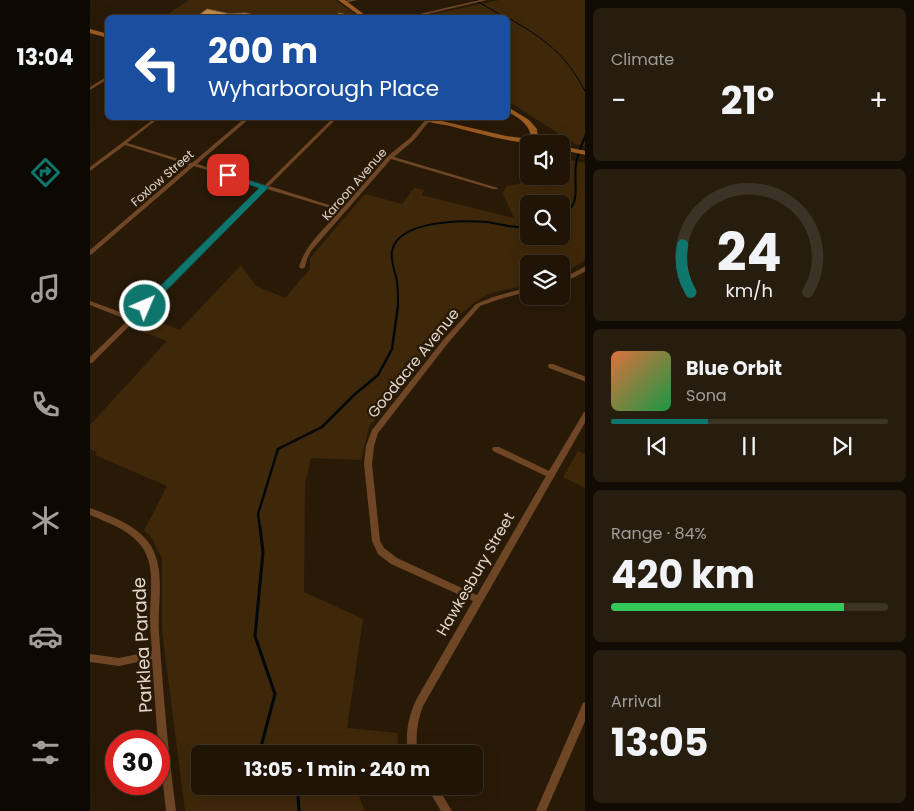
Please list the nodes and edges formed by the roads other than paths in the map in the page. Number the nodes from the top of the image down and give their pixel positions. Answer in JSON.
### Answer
{"nodes":[{"id":1,"x":355,"y":0,"type":"edge"},
{"id":2,"x":485,"y":0,"type":"edge"},
{"id":3,"x":342,"y":1,"type":"edge"},
{"id":4,"x":363,"y":15,"type":"edge"},
{"id":5,"x":418,"y":15,"type":"edge"},
{"id":6,"x":90,"y":31,"type":"edge"},
{"id":7,"x":105,"y":35,"type":"edge"},
{"id":8,"x":105,"y":80,"type":"edge"},
{"id":9,"x":91,"y":87,"type":"edge"},
{"id":10,"x":510,"y":110,"type":"edge"},
{"id":11,"x":154,"y":120,"type":"edge"},
{"id":12,"x":245,"y":120,"type":"edge"},
{"id":13,"x":333,"y":120,"type":"edge"},
{"id":14,"x":425,"y":120,"type":"edge"},
{"id":15,"x":435,"y":120,"type":"edge"},
{"id":16,"x":535,"y":135,"type":"edge"},
{"id":17,"x":520,"y":139,"type":"edge"},
{"id":18,"x":123,"y":143,"type":"junction"},
{"id":19,"x":570,"y":150,"type":"edge"},
{"id":20,"x":585,"y":153,"type":"edge"},
{"id":21,"x":390,"y":157,"type":"junction"},
{"id":22,"x":192,"y":164,"type":"junction"},
{"id":23,"x":90,"y":169,"type":"edge"},
{"id":24,"x":265,"y":187,"type":"junction"},
{"id":25,"x":495,"y":188,"type":"dead end"},
{"id":26,"x":344,"y":211,"type":"junction"},
{"id":27,"x":90,"y":253,"type":"edge"},
{"id":28,"x":302,"y":267,"type":"dead end"},
{"id":29,"x":585,"y":268,"type":"edge"},
{"id":30,"x":570,"y":277,"type":"edge"},
{"id":31,"x":520,"y":291,"type":"edge"},
{"id":32,"x":90,"y":303,"type":"edge"},
{"id":33,"x":132,"y":319,"type":"junction"},
{"id":34,"x":90,"y":361,"type":"edge"},
{"id":35,"x":551,"y":366,"type":"dead end"},
{"id":36,"x":585,"y":380,"type":"edge"},
{"id":37,"x":585,"y":414,"type":"edge"},
{"id":38,"x":496,"y":449,"type":"dead end"},
{"id":39,"x":550,"y":475,"type":"junction"},
{"id":40,"x":90,"y":511,"type":"edge"},
{"id":41,"x":477,"y":599,"type":"junction"},
{"id":42,"x":156,"y":654,"type":"junction"},
{"id":43,"x":90,"y":658,"type":"edge"},
{"id":44,"x":585,"y":706,"type":"edge"},
{"id":45,"x":411,"y":745,"type":"edge"},
{"id":46,"x":437,"y":795,"type":"edge"},
{"id":47,"x":171,"y":811,"type":"edge"},
{"id":48,"x":447,"y":811,"type":"edge"},
{"id":49,"x":541,"y":811,"type":"edge"}],
"edges":[{"from":1,"to":3,"type":"street"},
{"from":2,"to":5,"type":"street"},
{"from":3,"to":4,"type":"main road"},
{"from":6,"to":7,"type":"main road"},
{"from":8,"to":9,"type":"street"},
{"from":10,"to":16,"type":"main road"},
{"from":11,"to":18,"type":"street"},
{"from":12,"to":22,"type":"street","name":"Foxlow Street"},
{"from":13,"to":24,"type":"street"},
{"from":14,"to":21,"type":"street","name":"Karoon Avenue"},
{"from":15,"to":17,"type":"main road"},
{"from":18,"to":22,"type":"street"},
{"from":18,"to":23,"type":"street"},
{"from":19,"to":20,"type":"main road"},
{"from":21,"to":25,"type":"street"},
{"from":21,"to":26,"type":"street","name":"Karoon Avenue"},
{"from":22,"to":24,"type":"street"},
{"from":22,"to":27,"type":"street","name":"Foxlow Street"},
{"from":24,"to":26,"type":"street"},
{"from":24,"to":33,"type":"street"},
{"from":26,"to":28,"type":"street","name":"Karoon Avenue"},
{"from":29,"to":30,"type":"street"},
{"from":31,"to":41,"type":"street","name":"Goodacre Avenue"},
{"from":32,"to":33,"type":"street"},
{"from":33,"to":34,"type":"street"},
{"from":35,"to":36,"type":"street"},
{"from":37,"to":39,"type":"street","name":"Hawkesbury Street"},
{"from":38,"to":39,"type":"street"},
{"from":39,"to":41,"type":"street","name":"Hawkesbury Street"},
{"from":40,"to":42,"type":"street","name":"Parklea Parade"},
{"from":41,"to":45,"type":"street","name":"Hawkesbury Street"},
{"from":42,"to":43,"type":"street"},
{"from":42,"to":47,"type":"street","name":"Parklea Parade"},
{"from":44,"to":49,"type":"street"},
{"from":46,"to":48,"type":"street"}]}
